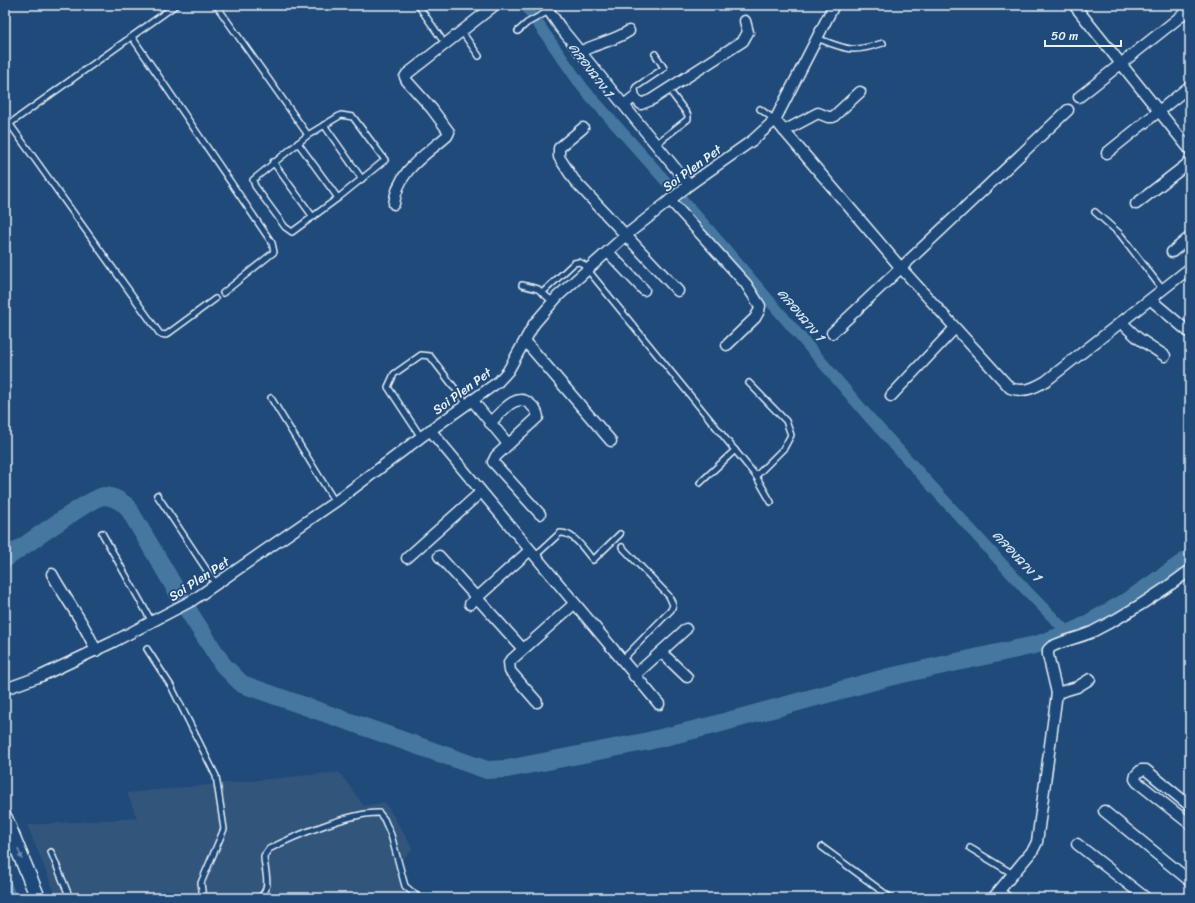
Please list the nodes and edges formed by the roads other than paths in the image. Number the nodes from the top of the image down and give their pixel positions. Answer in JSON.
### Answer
{"nodes":[{"id":1,"x":176,"y":5,"type":"edge"},
{"id":2,"x":216,"y":5,"type":"edge"},
{"id":3,"x":418,"y":5,"type":"edge"},
{"id":4,"x":495,"y":5,"type":"edge"},
{"id":5,"x":834,"y":5,"type":"edge"},
{"id":6,"x":1074,"y":5,"type":"edge"},
{"id":7,"x":546,"y":10,"type":"edge"},
{"id":8,"x":1190,"y":10,"type":"edge"},
{"id":9,"x":745,"y":21,"type":"dead end"},
{"id":10,"x":518,"y":31,"type":"dead end"},
{"id":11,"x":630,"y":31,"type":"dead end"},
{"id":12,"x":462,"y":32,"type":"junction"},
{"id":13,"x":132,"y":37,"type":"junction"},
{"id":14,"x":441,"y":38,"type":"dead end"},
{"id":15,"x":818,"y":38,"type":"junction"},
{"id":16,"x":883,"y":43,"type":"dead end"},
{"id":17,"x":580,"y":52,"type":"junction"},
{"id":18,"x":655,"y":54,"type":"dead end"},
{"id":19,"x":479,"y":56,"type":"dead end"},
{"id":20,"x":1120,"y":64,"type":"junction"},
{"id":21,"x":1190,"y":86,"type":"edge"},
{"id":22,"x":860,"y":92,"type":"dead end"},
{"id":23,"x":673,"y":96,"type":"dead end"},
{"id":24,"x":634,"y":97,"type":"junction"},
{"id":25,"x":1079,"y":97,"type":"dead end"},
{"id":26,"x":624,"y":104,"type":"junction"},
{"id":27,"x":760,"y":108,"type":"dead end"},
{"id":28,"x":1068,"y":110,"type":"dead end"},
{"id":29,"x":1158,"y":111,"type":"junction"},
{"id":30,"x":775,"y":120,"type":"junction"},
{"id":31,"x":7,"y":125,"type":"edge"},
{"id":32,"x":324,"y":125,"type":"junction"},
{"id":33,"x":583,"y":128,"type":"dead end"},
{"id":34,"x":784,"y":130,"type":"junction"},
{"id":35,"x":308,"y":135,"type":"junction"},
{"id":36,"x":298,"y":143,"type":"junction"},
{"id":37,"x":656,"y":144,"type":"junction"},
{"id":38,"x":1190,"y":150,"type":"edge"},
{"id":39,"x":1107,"y":153,"type":"dead end"},
{"id":40,"x":273,"y":162,"type":"junction"},
{"id":41,"x":1190,"y":162,"type":"edge"},
{"id":42,"x":362,"y":179,"type":"junction"},
{"id":43,"x":689,"y":185,"type":"junction"},
{"id":44,"x":338,"y":198,"type":"junction"},
{"id":45,"x":670,"y":200,"type":"junction"},
{"id":46,"x":394,"y":204,"type":"dead end"},
{"id":47,"x":1136,"y":204,"type":"dead end"},
{"id":48,"x":1095,"y":212,"type":"dead end"},
{"id":49,"x":313,"y":217,"type":"junction"},
{"id":50,"x":625,"y":236,"type":"junction"},
{"id":51,"x":1190,"y":237,"type":"edge"},
{"id":52,"x":608,"y":252,"type":"junction"},
{"id":53,"x":1172,"y":252,"type":"dead end"},
{"id":54,"x":901,"y":268,"type":"junction"},
{"id":55,"x":1190,"y":268,"type":"edge"},
{"id":56,"x":588,"y":270,"type":"junction"},
{"id":57,"x":522,"y":285,"type":"dead end"},
{"id":58,"x":644,"y":290,"type":"dead end"},
{"id":59,"x":1163,"y":290,"type":"junction"},
{"id":60,"x":678,"y":291,"type":"dead end"},
{"id":61,"x":542,"y":292,"type":"junction"},
{"id":62,"x":223,"y":293,"type":"dead end"},
{"id":63,"x":215,"y":299,"type":"dead end"},
{"id":64,"x":1151,"y":300,"type":"junction"},
{"id":65,"x":552,"y":302,"type":"junction"},
{"id":66,"x":1121,"y":322,"type":"junction"},
{"id":67,"x":955,"y":328,"type":"junction"},
{"id":68,"x":832,"y":333,"type":"dead end"},
{"id":69,"x":1190,"y":333,"type":"edge"},
{"id":70,"x":525,"y":341,"type":"junction"},
{"id":71,"x":727,"y":345,"type":"dead end"},
{"id":72,"x":1165,"y":356,"type":"dead end"},
{"id":73,"x":749,"y":383,"type":"dead end"},
{"id":74,"x":891,"y":396,"type":"dead end"},
{"id":75,"x":271,"y":398,"type":"dead end"},
{"id":76,"x":469,"y":402,"type":"junction"},
{"id":77,"x":490,"y":423,"type":"junction"},
{"id":78,"x":430,"y":430,"type":"junction"},
{"id":79,"x":421,"y":437,"type":"junction"},
{"id":80,"x":611,"y":441,"type":"dead end"},
{"id":81,"x":508,"y":444,"type":"junction"},
{"id":82,"x":735,"y":450,"type":"junction"},
{"id":83,"x":756,"y":476,"type":"junction"},
{"id":84,"x":700,"y":483,"type":"dead end"},
{"id":85,"x":481,"y":492,"type":"junction"},
{"id":86,"x":157,"y":495,"type":"dead end"},
{"id":87,"x":335,"y":502,"type":"junction"},
{"id":88,"x":771,"y":502,"type":"dead end"},
{"id":89,"x":540,"y":514,"type":"dead end"},
{"id":90,"x":102,"y":532,"type":"dead end"},
{"id":91,"x":620,"y":534,"type":"dead end"},
{"id":92,"x":622,"y":547,"type":"dead end"},
{"id":93,"x":532,"y":554,"type":"junction"},
{"id":94,"x":438,"y":556,"type":"dead end"},
{"id":95,"x":406,"y":558,"type":"dead end"},
{"id":96,"x":1189,"y":571,"type":"edge"},
{"id":97,"x":52,"y":574,"type":"dead end"},
{"id":98,"x":216,"y":584,"type":"junction"},
{"id":99,"x":473,"y":601,"type":"junction"},
{"id":100,"x":574,"y":604,"type":"junction"},
{"id":101,"x":152,"y":622,"type":"junction"},
{"id":102,"x":686,"y":629,"type":"dead end"},
{"id":103,"x":524,"y":649,"type":"junction"},
{"id":104,"x":96,"y":650,"type":"junction"},
{"id":105,"x":147,"y":650,"type":"dead end"},
{"id":106,"x":661,"y":652,"type":"junction"},
{"id":107,"x":622,"y":661,"type":"junction"},
{"id":108,"x":634,"y":676,"type":"junction"},
{"id":109,"x":687,"y":677,"type":"dead end"},
{"id":110,"x":1090,"y":679,"type":"dead end"},
{"id":111,"x":5,"y":689,"type":"edge"},
{"id":112,"x":1057,"y":693,"type":"junction"},
{"id":113,"x":537,"y":702,"type":"dead end"},
{"id":114,"x":659,"y":704,"type":"dead end"},
{"id":115,"x":1190,"y":806,"type":"edge"},
{"id":116,"x":1104,"y":811,"type":"dead end"},
{"id":117,"x":5,"y":818,"type":"edge"},
{"id":118,"x":1190,"y":824,"type":"edge"},
{"id":119,"x":1077,"y":844,"type":"dead end"},
{"id":120,"x":822,"y":847,"type":"dead end"},
{"id":121,"x":970,"y":848,"type":"dead end"},
{"id":122,"x":51,"y":852,"type":"dead end"},
{"id":123,"x":1013,"y":874,"type":"junction"},
{"id":124,"x":1190,"y":881,"type":"edge"},
{"id":125,"x":1000,"y":890,"type":"junction"},
{"id":126,"x":38,"y":898,"type":"edge"},
{"id":127,"x":70,"y":898,"type":"edge"},
{"id":128,"x":203,"y":898,"type":"edge"},
{"id":129,"x":259,"y":898,"type":"edge"},
{"id":130,"x":419,"y":898,"type":"edge"},
{"id":131,"x":891,"y":898,"type":"edge"},
{"id":132,"x":993,"y":898,"type":"edge"},
{"id":133,"x":1011,"y":898,"type":"edge"},
{"id":134,"x":1146,"y":898,"type":"edge"}],
"edges":[{"from":1,"to":13,"type":"lane"},
{"from":2,"to":35,"type":"lane"},
{"from":3,"to":14,"type":"lane"},
{"from":4,"to":12,"type":"street"},
{"from":5,"to":15,"type":"street","name":"Soi Plen Pet"},
{"from":6,"to":20,"type":"street"},
{"from":7,"to":10,"type":"lane"},
{"from":7,"to":17,"type":"street"},
{"from":8,"to":20,"type":"street"},
{"from":9,"to":24,"type":"street"},
{"from":11,"to":17,"type":"street"},
{"from":12,"to":19,"type":"lane"},
{"from":12,"to":46,"type":"street"},
{"from":13,"to":31,"type":"lane"},
{"from":13,"to":62,"type":"lane"},
{"from":15,"to":16,"type":"lane"},
{"from":15,"to":30,"type":"street","name":"Soi Plen Pet"},
{"from":17,"to":26,"type":"street"},
{"from":18,"to":24,"type":"lane"},
{"from":20,"to":25,"type":"street"},
{"from":20,"to":29,"type":"street"},
{"from":21,"to":29,"type":"street"},
{"from":22,"to":34,"type":"street"},
{"from":23,"to":37,"type":"lane"},
{"from":24,"to":26,"type":"street"},
{"from":26,"to":37,"type":"street"},
{"from":27,"to":30,"type":"lane"},
{"from":28,"to":54,"type":"street"},
{"from":29,"to":38,"type":"street"},
{"from":29,"to":39,"type":"street"},
{"from":30,"to":34,"type":"street"},
{"from":30,"to":43,"type":"street","name":"Soi Plen Pet"},
{"from":31,"to":63,"type":"lane"},
{"from":32,"to":35,"type":"lane"},
{"from":32,"to":42,"type":"lane"},
{"from":32,"to":42,"type":"lane"},
{"from":33,"to":50,"type":"street"},
{"from":34,"to":54,"type":"street"},
{"from":35,"to":36,"type":"lane"},
{"from":36,"to":40,"type":"lane"},
{"from":36,"to":44,"type":"lane"},
{"from":37,"to":43,"type":"street"},
{"from":40,"to":49,"type":"lane"},
{"from":40,"to":49,"type":"lane"},
{"from":41,"to":47,"type":"street"},
{"from":42,"to":44,"type":"lane"},
{"from":43,"to":45,"type":"street","name":"Soi Plen Pet"},
{"from":44,"to":49,"type":"lane"},
{"from":45,"to":50,"type":"street","name":"Soi Plen Pet"},
{"from":45,"to":71,"type":"street"},
{"from":48,"to":59,"type":"lane"},
{"from":50,"to":52,"type":"street","name":"Soi Plen Pet"},
{"from":50,"to":60,"type":"street"},
{"from":51,"to":53,"type":"street"},
{"from":52,"to":56,"type":"street","name":"Soi Plen Pet"},
{"from":52,"to":58,"type":"street"},
{"from":54,"to":67,"type":"street"},
{"from":54,"to":68,"type":"street"},
{"from":55,"to":59,"type":"street"},
{"from":56,"to":61,"type":"lane"},
{"from":56,"to":65,"type":"street","name":"Soi Plen Pet"},
{"from":56,"to":82,"type":"lane"},
{"from":57,"to":61,"type":"lane"},
{"from":59,"to":64,"type":"street"},
{"from":61,"to":65,"type":"lane"},
{"from":64,"to":66,"type":"street"},
{"from":64,"to":69,"type":"street"},
{"from":65,"to":70,"type":"street","name":"Soi Plen Pet"},
{"from":66,"to":67,"type":"street"},
{"from":66,"to":72,"type":"street"},
{"from":67,"to":74,"type":"street"},
{"from":70,"to":76,"type":"street","name":"Soi Plen Pet"},
{"from":70,"to":80,"type":"street"},
{"from":73,"to":83,"type":"lane"},
{"from":75,"to":87,"type":"lane"},
{"from":76,"to":77,"type":"street"},
{"from":76,"to":78,"type":"street","name":"Soi Plen Pet"},
{"from":76,"to":79,"type":"lane"},
{"from":77,"to":81,"type":"street"},
{"from":77,"to":81,"type":"street"},
{"from":78,"to":79,"type":"street","name":"Soi Plen Pet"},
{"from":78,"to":85,"type":"street"},
{"from":79,"to":87,"type":"street","name":"Soi Plen Pet"},
{"from":81,"to":89,"type":"street"},
{"from":82,"to":83,"type":"lane"},
{"from":82,"to":84,"type":"lane"},
{"from":83,"to":88,"type":"lane"},
{"from":85,"to":93,"type":"street"},
{"from":85,"to":95,"type":"street"},
{"from":86,"to":98,"type":"lane"},
{"from":87,"to":98,"type":"street","name":"Soi Plen Pet"},
{"from":90,"to":101,"type":"lane"},
{"from":91,"to":93,"type":"lane"},
{"from":92,"to":107,"type":"lane"},
{"from":93,"to":99,"type":"street"},
{"from":93,"to":100,"type":"street"},
{"from":94,"to":99,"type":"street"},
{"from":96,"to":112,"type":"street"},
{"from":97,"to":104,"type":"street"},
{"from":98,"to":101,"type":"street","name":"Soi Plen Pet"},
{"from":99,"to":103,"type":"street"},
{"from":100,"to":103,"type":"street"},
{"from":100,"to":107,"type":"street"},
{"from":101,"to":104,"type":"street","name":"Soi Plen Pet"},
{"from":102,"to":106,"type":"street"},
{"from":103,"to":113,"type":"street"},
{"from":104,"to":111,"type":"street","name":"Soi Plen Pet"},
{"from":105,"to":128,"type":"lane"},
{"from":106,"to":108,"type":"street"},
{"from":106,"to":109,"type":"street"},
{"from":107,"to":108,"type":"street"},
{"from":108,"to":114,"type":"street"},
{"from":110,"to":112,"type":"street"},
{"from":112,"to":123,"type":"street"},
{"from":115,"to":118,"type":"street"},
{"from":116,"to":124,"type":"street"},
{"from":117,"to":126,"type":"main road","one_way":true},
{"from":119,"to":134,"type":"street"},
{"from":120,"to":131,"type":"lane"},
{"from":121,"to":123,"type":"lane"},
{"from":122,"to":127,"type":"lane"},
{"from":123,"to":125,"type":"street"},
{"from":125,"to":132,"type":"street"},
{"from":125,"to":133,"type":"lane"},
{"from":129,"to":130,"type":"lane"}]}
